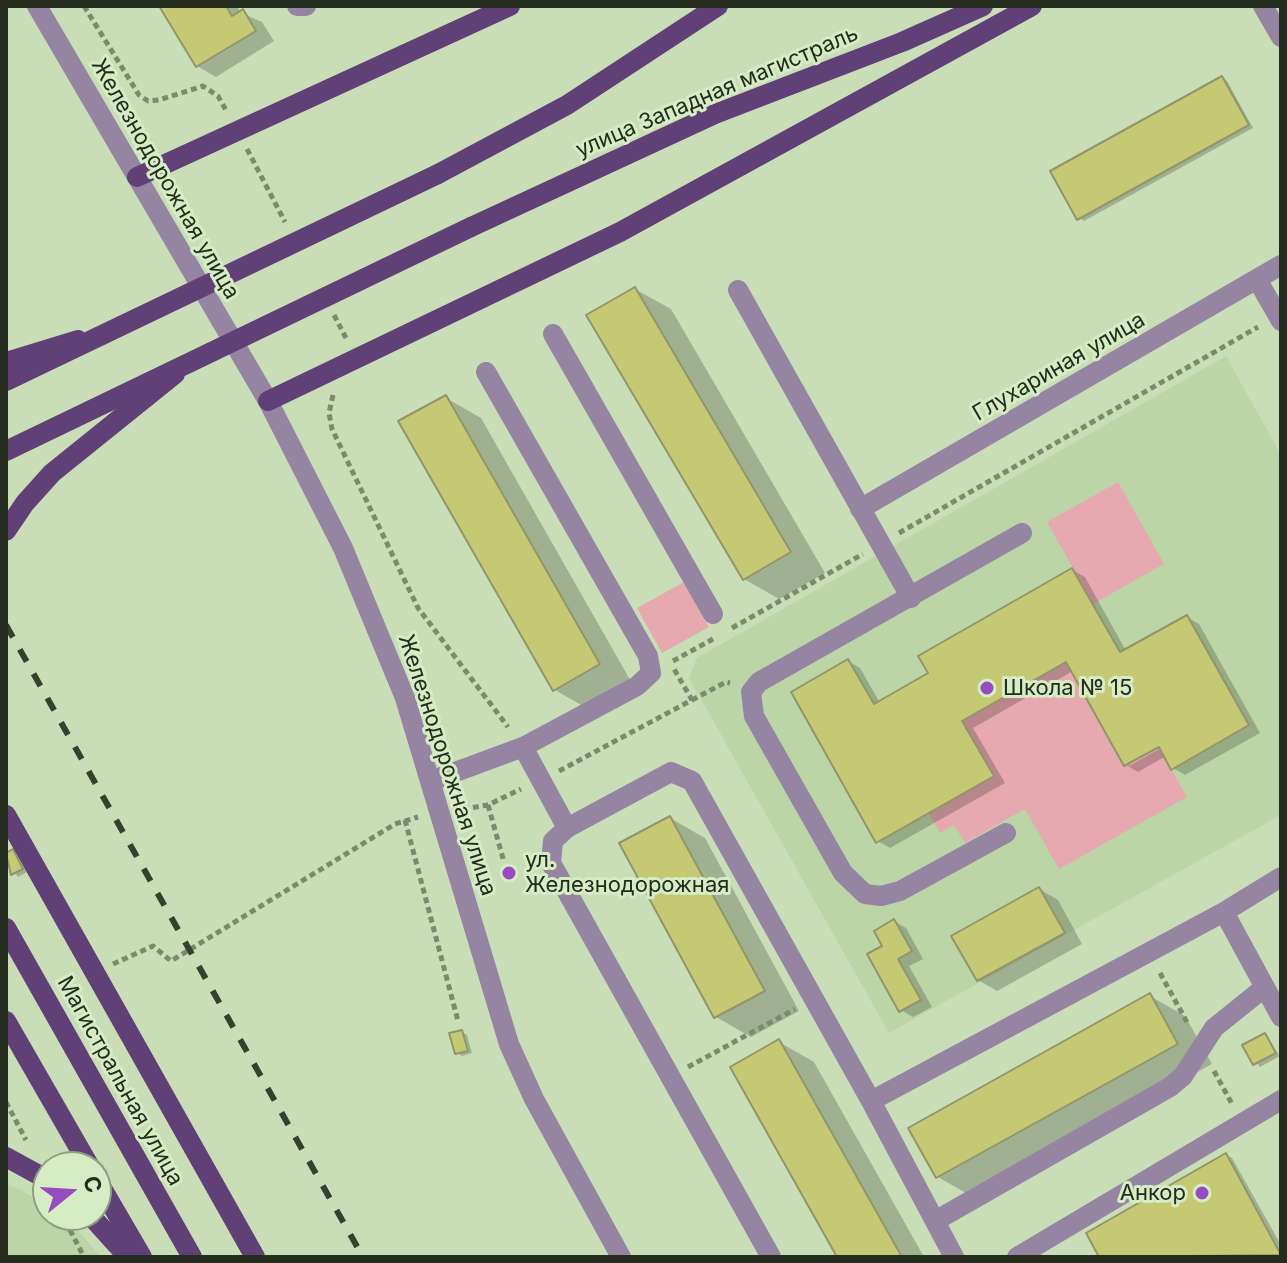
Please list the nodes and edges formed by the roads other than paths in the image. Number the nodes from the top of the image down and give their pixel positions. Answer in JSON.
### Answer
{"nodes":[{"id":1,"x":297,"y":6,"type":"edge"},
{"id":2,"x":306,"y":6,"type":"edge"},
{"id":3,"x":510,"y":6,"type":"edge"},
{"id":4,"x":718,"y":6,"type":"edge"},
{"id":5,"x":983,"y":6,"type":"edge"},
{"id":6,"x":1032,"y":6,"type":"edge"},
{"id":7,"x":1263,"y":6,"type":"edge"},
{"id":8,"x":40,"y":7,"type":"edge"},
{"id":9,"x":1281,"y":37,"type":"edge"},
{"id":10,"x":137,"y":177,"type":"junction"},
{"id":11,"x":1281,"y":265,"type":"edge"},
{"id":12,"x":1258,"y":281,"type":"junction"},
{"id":13,"x":738,"y":290,"type":"dead end"},
{"id":14,"x":1281,"y":321,"type":"edge"},
{"id":15,"x":120,"y":327,"type":"junction"},
{"id":16,"x":553,"y":334,"type":"dead end"},
{"id":17,"x":6,"y":362,"type":"edge"},
{"id":18,"x":185,"y":366,"type":"junction"},
{"id":19,"x":486,"y":372,"type":"dead end"},
{"id":20,"x":6,"y":381,"type":"edge"},
{"id":21,"x":268,"y":401,"type":"junction"},
{"id":22,"x":6,"y":451,"type":"edge"},
{"id":23,"x":860,"y":509,"type":"junction"},
{"id":24,"x":6,"y":531,"type":"edge"},
{"id":25,"x":1022,"y":533,"type":"dead end"},
{"id":26,"x":911,"y":598,"type":"junction"},
{"id":27,"x":713,"y":614,"type":"dead end"},
{"id":28,"x":523,"y":747,"type":"junction"},
{"id":29,"x":431,"y":781,"type":"junction"},
{"id":30,"x":6,"y":815,"type":"edge"},
{"id":31,"x":567,"y":828,"type":"junction"},
{"id":32,"x":1006,"y":833,"type":"dead end"},
{"id":33,"x":1281,"y":877,"type":"edge"},
{"id":34,"x":1224,"y":912,"type":"junction"},
{"id":35,"x":6,"y":928,"type":"edge"},
{"id":36,"x":1265,"y":987,"type":"junction"},
{"id":37,"x":1281,"y":1017,"type":"edge"},
{"id":38,"x":6,"y":1021,"type":"edge"},
{"id":39,"x":1281,"y":1100,"type":"edge"},
{"id":40,"x":871,"y":1101,"type":"junction"},
{"id":41,"x":81,"y":1151,"type":"edge"},
{"id":42,"x":6,"y":1157,"type":"edge"},
{"id":43,"x":32,"y":1171,"type":"edge"},
{"id":44,"x":112,"y":1205,"type":"edge"},
{"id":45,"x":935,"y":1221,"type":"junction"},
{"id":46,"x":104,"y":1231,"type":"edge"},
{"id":47,"x":128,"y":1257,"type":"edge"},
{"id":48,"x":142,"y":1257,"type":"edge"},
{"id":49,"x":192,"y":1257,"type":"edge"},
{"id":50,"x":255,"y":1257,"type":"edge"},
{"id":51,"x":621,"y":1257,"type":"edge"},
{"id":52,"x":771,"y":1257,"type":"edge"},
{"id":53,"x":954,"y":1257,"type":"edge"},
{"id":54,"x":1017,"y":1257,"type":"edge"}],
"edges":[{"from":1,"to":2,"type":"street"},
{"from":3,"to":10,"type":"main road"},
{"from":4,"to":15,"type":"main road","name":"улица Западная магистраль","bridge":true},
{"from":5,"to":18,"type":"main road","name":"улица Западная магистраль","bridge":true},
{"from":6,"to":21,"type":"main road"},
{"from":7,"to":9,"type":"street"},
{"from":8,"to":10,"type":"street","name":"Железнодорожная улица"},
{"from":10,"to":21,"type":"street","name":"Железнодорожная улица"},
{"from":11,"to":12,"type":"street","name":"Глухариная улица"},
{"from":12,"to":14,"type":"street"},
{"from":12,"to":23,"type":"street","name":"Глухариная улица"},
{"from":13,"to":23,"type":"street"},
{"from":15,"to":17,"type":"main road","bridge":true},
{"from":15,"to":20,"type":"main road","bridge":true},
{"from":16,"to":27,"type":"street"},
{"from":18,"to":22,"type":"main road","bridge":true},
{"from":18,"to":24,"type":"main road","bridge":true},
{"from":19,"to":28,"type":"street"},
{"from":21,"to":29,"type":"street","name":"Железнодорожная улица"},
{"from":23,"to":26,"type":"street"},
{"from":25,"to":26,"type":"street"},
{"from":26,"to":32,"type":"street"},
{"from":28,"to":29,"type":"street"},
{"from":28,"to":31,"type":"street"},
{"from":29,"to":51,"type":"street","name":"Железнодорожная улица"},
{"from":30,"to":50,"type":"main road","bridge":true},
{"from":31,"to":40,"type":"street"},
{"from":31,"to":52,"type":"street"},
{"from":33,"to":34,"type":"street"},
{"from":34,"to":36,"type":"street"},
{"from":34,"to":40,"type":"street"},
{"from":35,"to":49,"type":"main road","name":"Магистральная улица"},
{"from":36,"to":37,"type":"street"},
{"from":36,"to":45,"type":"street"},
{"from":38,"to":41,"type":"main road"},
{"from":39,"to":54,"type":"street"},
{"from":40,"to":45,"type":"street"},
{"from":42,"to":43,"type":"main road"},
{"from":44,"to":48,"type":"main road"},
{"from":45,"to":53,"type":"street"},
{"from":46,"to":47,"type":"main road"}]}
